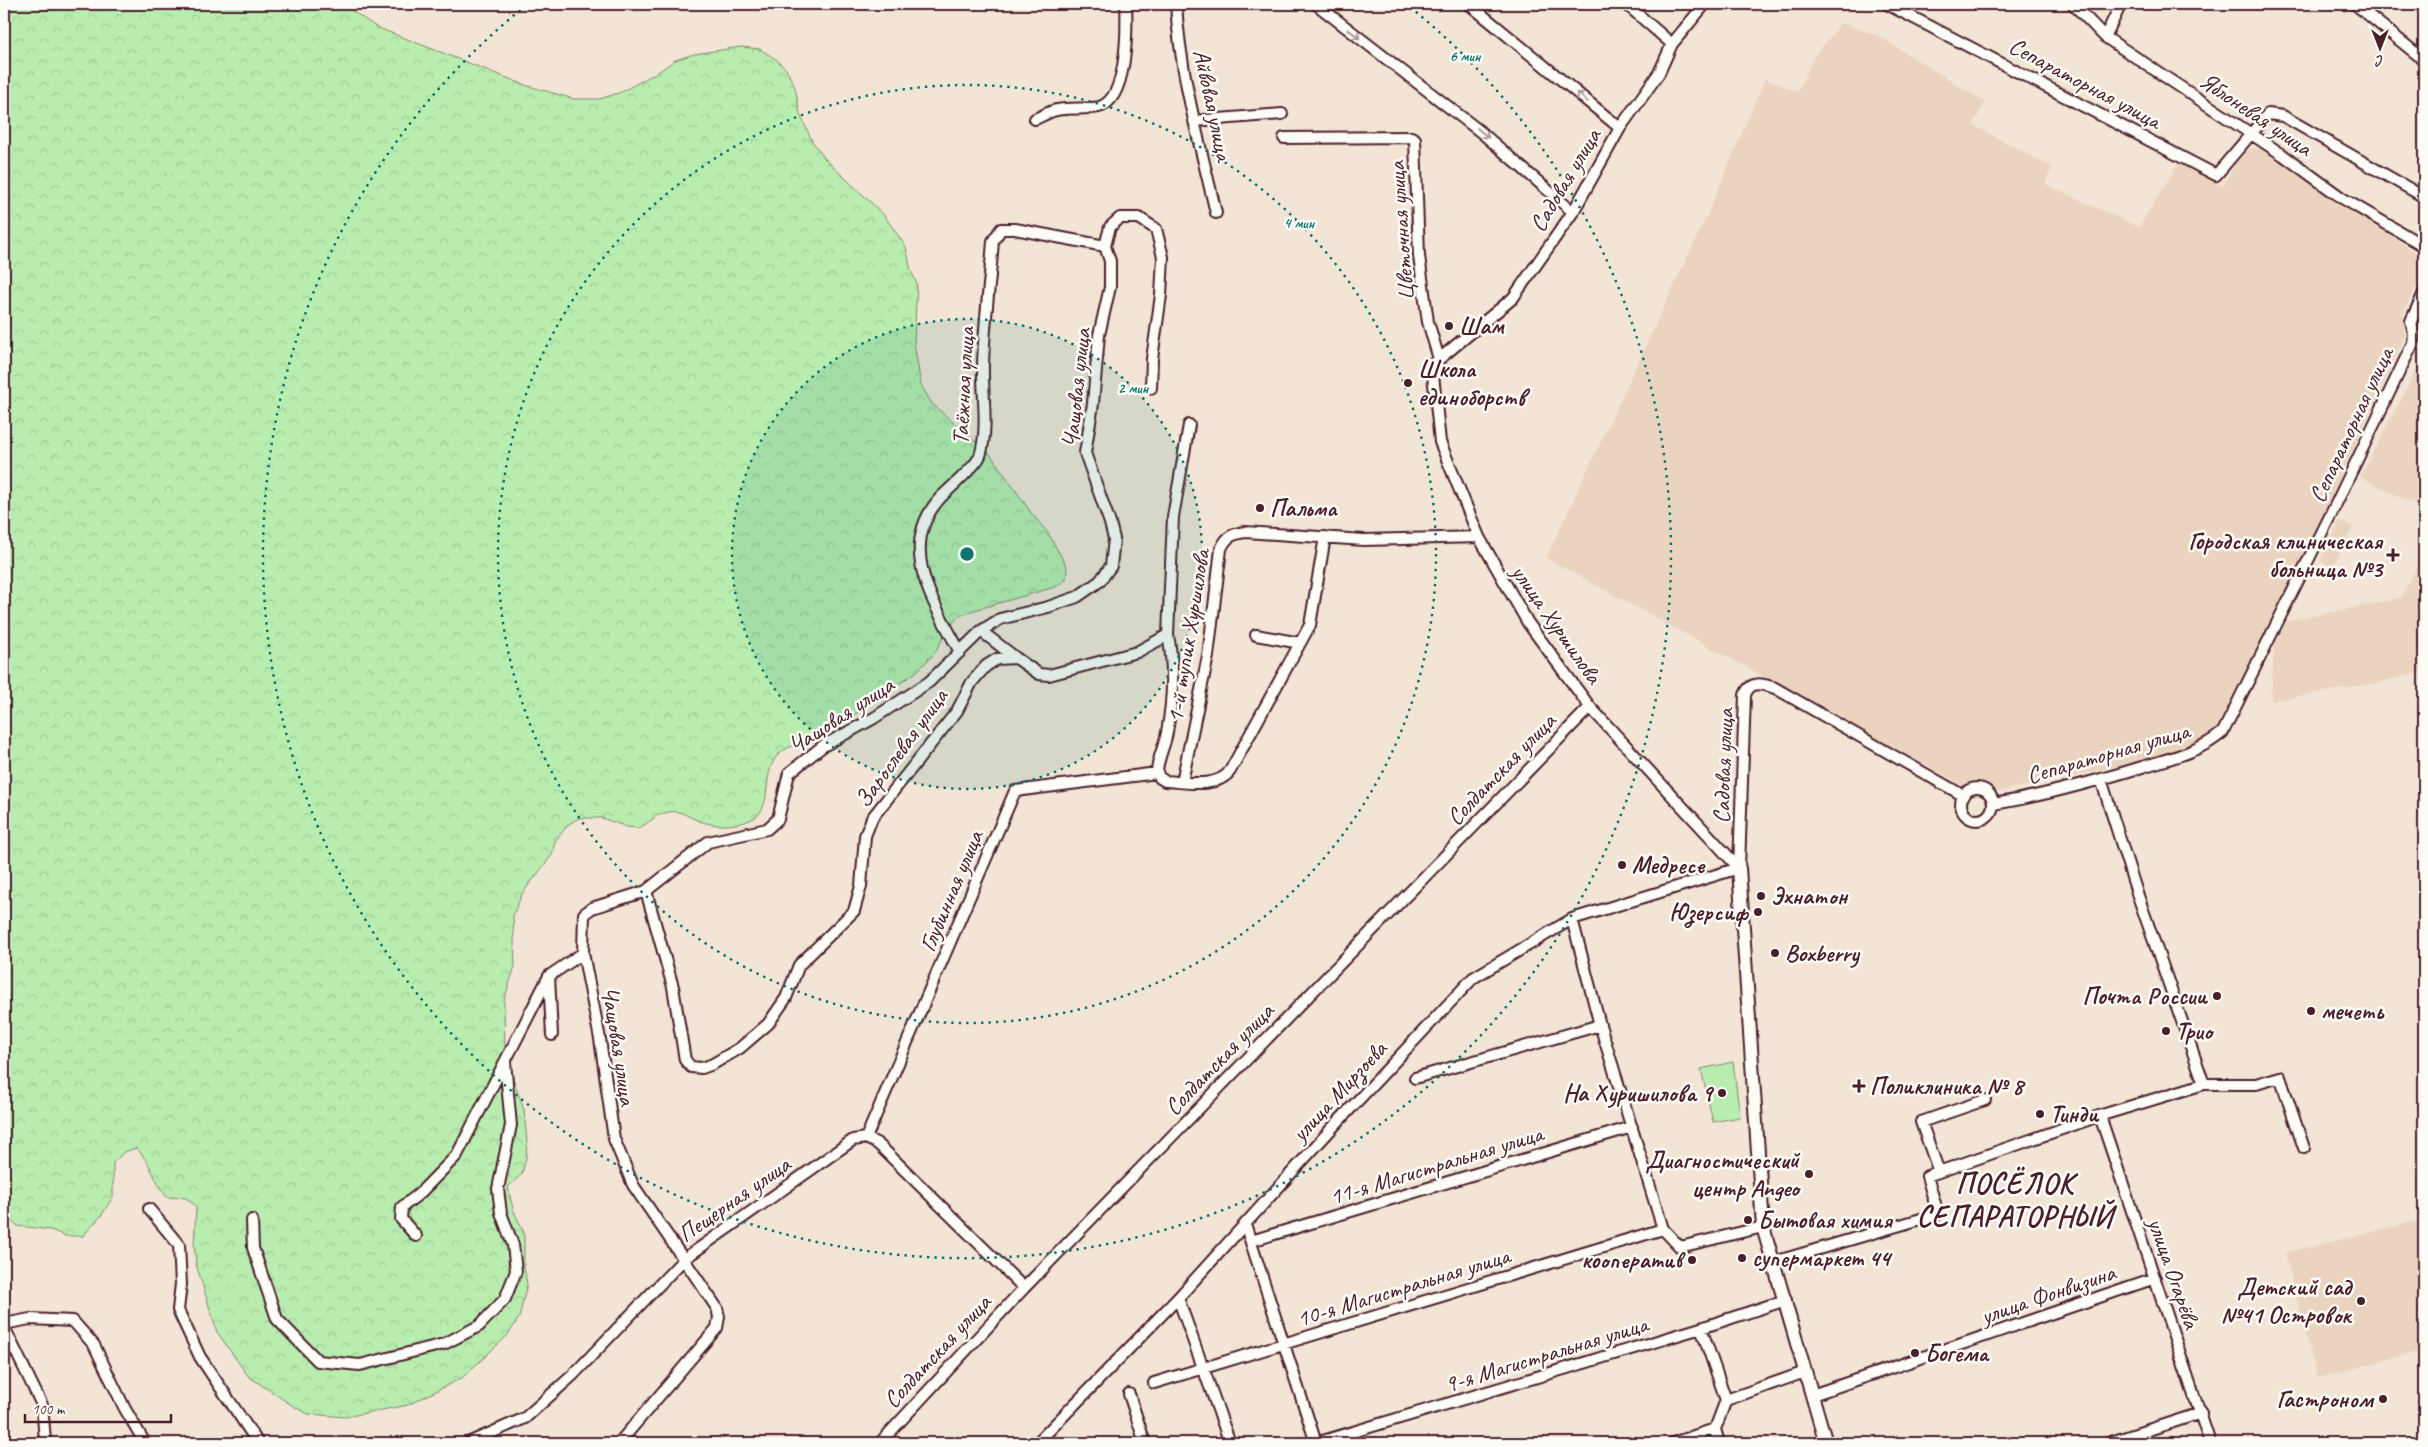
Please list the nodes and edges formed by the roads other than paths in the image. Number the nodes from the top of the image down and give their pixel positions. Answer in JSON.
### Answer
{"nodes":[{"id":1,"x":1126,"y":4,"type":"edge"},
{"id":2,"x":1176,"y":4,"type":"edge"},
{"id":3,"x":1316,"y":4,"type":"edge"},
{"id":4,"x":1469,"y":4,"type":"edge"},
{"id":5,"x":1626,"y":4,"type":"edge"},
{"id":6,"x":1705,"y":4,"type":"edge"},
{"id":7,"x":1887,"y":4,"type":"edge"},
{"id":8,"x":2073,"y":4,"type":"edge"},
{"id":9,"x":2121,"y":4,"type":"edge"},
{"id":10,"x":2354,"y":4,"type":"edge"},
{"id":11,"x":2105,"y":37,"type":"junction"},
{"id":12,"x":1672,"y":44,"type":"junction"},
{"id":13,"x":2424,"y":60,"type":"edge"},
{"id":14,"x":1282,"y":114,"type":"dead end"},
{"id":15,"x":1035,"y":119,"type":"dead end"},
{"id":16,"x":1194,"y":121,"type":"junction"},
{"id":17,"x":1620,"y":128,"type":"junction"},
{"id":18,"x":2250,"y":134,"type":"junction"},
{"id":19,"x":1284,"y":138,"type":"dead end"},
{"id":20,"x":2424,"y":197,"type":"edge"},
{"id":21,"x":1573,"y":212,"type":"junction"},
{"id":22,"x":1216,"y":213,"type":"dead end"},
{"id":23,"x":1105,"y":246,"type":"junction"},
{"id":24,"x":2424,"y":246,"type":"edge"},
{"id":25,"x":2424,"y":293,"type":"edge"},
{"id":26,"x":1439,"y":359,"type":"junction"},
{"id":27,"x":1151,"y":388,"type":"dead end"},
{"id":28,"x":1190,"y":425,"type":"dead end"},
{"id":29,"x":1325,"y":536,"type":"junction"},
{"id":30,"x":1478,"y":537,"type":"junction"},
{"id":31,"x":982,"y":631,"type":"junction"},
{"id":32,"x":1168,"y":635,"type":"junction"},
{"id":33,"x":1256,"y":635,"type":"dead end"},
{"id":34,"x":1300,"y":643,"type":"junction"},
{"id":35,"x":960,"y":652,"type":"junction"},
{"id":36,"x":1016,"y":658,"type":"junction"},
{"id":37,"x":1590,"y":707,"type":"junction"},
{"id":38,"x":1157,"y":773,"type":"junction"},
{"id":39,"x":2101,"y":779,"type":"junction"},
{"id":40,"x":1182,"y":782,"type":"junction"},
{"id":41,"x":1964,"y":796,"type":"junction"},
{"id":42,"x":1993,"y":804,"type":"junction"},
{"id":43,"x":1739,"y":868,"type":"junction"},
{"id":44,"x":646,"y":891,"type":"junction"},
{"id":45,"x":1572,"y":919,"type":"junction"},
{"id":46,"x":583,"y":953,"type":"junction"},
{"id":47,"x":549,"y":976,"type":"junction"},
{"id":48,"x":1600,"y":1025,"type":"junction"},
{"id":49,"x":552,"y":1035,"type":"dead end"},
{"id":50,"x":505,"y":1062,"type":"junction"},
{"id":51,"x":1415,"y":1078,"type":"dead end"},
{"id":52,"x":2204,"y":1084,"type":"junction"},
{"id":53,"x":1985,"y":1100,"type":"dead end"},
{"id":54,"x":2100,"y":1116,"type":"junction"},
{"id":55,"x":1632,"y":1127,"type":"junction"},
{"id":56,"x":866,"y":1138,"type":"junction"},
{"id":57,"x":2304,"y":1148,"type":"dead end"},
{"id":58,"x":1939,"y":1172,"type":"junction"},
{"id":59,"x":149,"y":1209,"type":"dead end"},
{"id":60,"x":252,"y":1220,"type":"dead end"},
{"id":61,"x":1246,"y":1224,"type":"junction"},
{"id":62,"x":1763,"y":1227,"type":"junction"},
{"id":63,"x":1663,"y":1229,"type":"junction"},
{"id":64,"x":416,"y":1236,"type":"dead end"},
{"id":65,"x":1251,"y":1242,"type":"junction"},
{"id":66,"x":684,"y":1259,"type":"junction"},
{"id":67,"x":1774,"y":1262,"type":"junction"},
{"id":68,"x":2155,"y":1278,"type":"junction"},
{"id":69,"x":1024,"y":1288,"type":"junction"},
{"id":70,"x":1178,"y":1298,"type":"junction"},
{"id":71,"x":1786,"y":1300,"type":"junction"},
{"id":72,"x":4,"y":1325,"type":"edge"},
{"id":73,"x":1702,"y":1328,"type":"junction"},
{"id":74,"x":1284,"y":1344,"type":"junction"},
{"id":75,"x":1203,"y":1368,"type":"junction"},
{"id":76,"x":1805,"y":1372,"type":"junction"},
{"id":77,"x":1154,"y":1383,"type":"dead end"},
{"id":78,"x":1129,"y":1394,"type":"dead end"},
{"id":79,"x":1812,"y":1395,"type":"junction"},
{"id":80,"x":1726,"y":1400,"type":"junction"},
{"id":81,"x":2200,"y":1413,"type":"junction"},
{"id":82,"x":1715,"y":1429,"type":"junction"},
{"id":83,"x":38,"y":1443,"type":"edge"},
{"id":84,"x":145,"y":1443,"type":"edge"},
{"id":85,"x":258,"y":1443,"type":"edge"},
{"id":86,"x":468,"y":1443,"type":"edge"},
{"id":87,"x":619,"y":1443,"type":"edge"},
{"id":88,"x":880,"y":1443,"type":"edge"},
{"id":89,"x":1037,"y":1443,"type":"edge"},
{"id":90,"x":1145,"y":1443,"type":"edge"},
{"id":91,"x":1230,"y":1443,"type":"edge"},
{"id":92,"x":1316,"y":1443,"type":"edge"},
{"id":93,"x":1672,"y":1443,"type":"edge"},
{"id":94,"x":1719,"y":1443,"type":"edge"},
{"id":95,"x":1826,"y":1443,"type":"edge"},
{"id":96,"x":2108,"y":1443,"type":"edge"},
{"id":97,"x":2210,"y":1443,"type":"edge"}],
"edges":[{"from":1,"to":15,"type":"street"},
{"from":2,"to":16,"type":"street","name":"Айвовая улица"},
{"from":3,"to":21,"type":"street","one_way":true},
{"from":17,"to":4,"type":"street","one_way":true},
{"from":5,"to":12,"type":"street"},
{"from":6,"to":12,"type":"street","name":"Садовая улица"},
{"from":7,"to":18,"type":"street","name":"Сепараторная улица"},
{"from":8,"to":11,"type":"street","name":"Яблоневая улица"},
{"from":9,"to":11,"type":"street"},
{"from":10,"to":13,"type":"street"},
{"from":11,"to":18,"type":"street","name":"Яблоневая улица"},
{"from":12,"to":17,"type":"street","name":"Садовая улица"},
{"from":14,"to":16,"type":"street"},
{"from":16,"to":22,"type":"street","name":"Айвовая улица"},
{"from":17,"to":21,"type":"street","name":"Садовая улица"},
{"from":18,"to":20,"type":"street"},
{"from":18,"to":24,"type":"street","name":"Яблоневая улица"},
{"from":19,"to":26,"type":"street","name":"Цветочная улица"},
{"from":21,"to":26,"type":"street","name":"Садовая улица"},
{"from":23,"to":27,"type":"street"},
{"from":23,"to":31,"type":"street","name":"Чащовая улица"},
{"from":23,"to":35,"type":"street","name":"Таёжная улица"},
{"from":25,"to":39,"type":"street","name":"Сепараторная улица"},
{"from":26,"to":30,"type":"street","name":"улица Хуршилова"},
{"from":28,"to":32,"type":"street"},
{"from":29,"to":30,"type":"street","name":"1-й тупик Хуршилова"},
{"from":29,"to":34,"type":"street"},
{"from":29,"to":40,"type":"street","name":"1-й тупик Хуршилова"},
{"from":30,"to":37,"type":"street","name":"улица Хуршилова"},
{"from":31,"to":35,"type":"street","name":"Чащовая улица"},
{"from":31,"to":36,"type":"street"},
{"from":32,"to":36,"type":"street"},
{"from":32,"to":38,"type":"street","name":"1-й тупик Хуршилова"},
{"from":33,"to":34,"type":"street"},
{"from":34,"to":40,"type":"street"},
{"from":35,"to":44,"type":"street","name":"Чащовая улица"},
{"from":36,"to":44,"type":"street","name":"Зарослевая улица"},
{"from":37,"to":43,"type":"street","name":"улица Хуршилова"},
{"from":37,"to":69,"type":"street","name":"Солдатская улица"},
{"from":38,"to":40,"type":"street"},
{"from":38,"to":56,"type":"street","name":"Глубинная улица"},
{"from":39,"to":42,"type":"street","name":"Сепараторная улица"},
{"from":39,"to":52,"type":"street"},
{"from":41,"to":42,"type":"street"},
{"from":41,"to":42,"type":"street"},
{"from":41,"to":43,"type":"street","name":"Садовая улица"},
{"from":43,"to":45,"type":"street","name":"улица Мирзоева"},
{"from":43,"to":62,"type":"street"},
{"from":44,"to":46,"type":"street","name":"Чащовая улица"},
{"from":45,"to":48,"type":"street"},
{"from":45,"to":61,"type":"street","name":"улица Мирзоева"},
{"from":46,"to":47,"type":"street"},
{"from":46,"to":66,"type":"street","name":"Чащовая улица"},
{"from":47,"to":49,"type":"street"},
{"from":47,"to":50,"type":"street"},
{"from":48,"to":51,"type":"street"},
{"from":48,"to":55,"type":"street"},
{"from":50,"to":60,"type":"street"},
{"from":50,"to":64,"type":"street"},
{"from":52,"to":54,"type":"street"},
{"from":52,"to":57,"type":"street"},
{"from":53,"to":58,"type":"street"},
{"from":54,"to":58,"type":"street"},
{"from":54,"to":68,"type":"street","name":"улица Огарёва"},
{"from":55,"to":63,"type":"street"},
{"from":55,"to":65,"type":"street","name":"11-я Магистральная улица"},
{"from":56,"to":66,"type":"street","name":"Пещерная улица"},
{"from":56,"to":69,"type":"street"},
{"from":58,"to":67,"type":"street"},
{"from":59,"to":85,"type":"street"},
{"from":61,"to":65,"type":"street"},
{"from":61,"to":70,"type":"street","name":"улица Мирзоева"},
{"from":62,"to":63,"type":"street"},
{"from":62,"to":67,"type":"street"},
{"from":63,"to":74,"type":"street","name":"10-я Магистральная улица"},
{"from":65,"to":74,"type":"street"},
{"from":66,"to":86,"type":"street","name":"Пещерная улица"},
{"from":66,"to":87,"type":"street","name":"Чащовая улица"},
{"from":67,"to":71,"type":"street"},
{"from":68,"to":79,"type":"street","name":"улица Фонвизина"},
{"from":68,"to":81,"type":"street","name":"улица Огарёва"},
{"from":69,"to":88,"type":"street","name":"Солдатская улица"},
{"from":70,"to":75,"type":"street"},
{"from":70,"to":89,"type":"street","name":"улица Мирзоева"},
{"from":71,"to":73,"type":"street","name":"9-я Магистральная улица"},
{"from":71,"to":76,"type":"street"},
{"from":72,"to":83,"type":"street"},
{"from":72,"to":84,"type":"street"},
{"from":73,"to":80,"type":"street"},
{"from":73,"to":92,"type":"street","name":"9-я Магистральная улица"},
{"from":74,"to":75,"type":"street","name":"10-я Магистральная улица"},
{"from":74,"to":92,"type":"street"},
{"from":75,"to":77,"type":"street","name":"10-я Магистральная улица"},
{"from":75,"to":91,"type":"street"},
{"from":76,"to":79,"type":"street"},
{"from":76,"to":80,"type":"street"},
{"from":78,"to":90,"type":"street"},
{"from":79,"to":95,"type":"street"},
{"from":80,"to":82,"type":"street"},
{"from":81,"to":96,"type":"street"},
{"from":81,"to":97,"type":"street","name":"улица Огарёва"},
{"from":82,"to":93,"type":"street"},
{"from":82,"to":94,"type":"street"}]}
